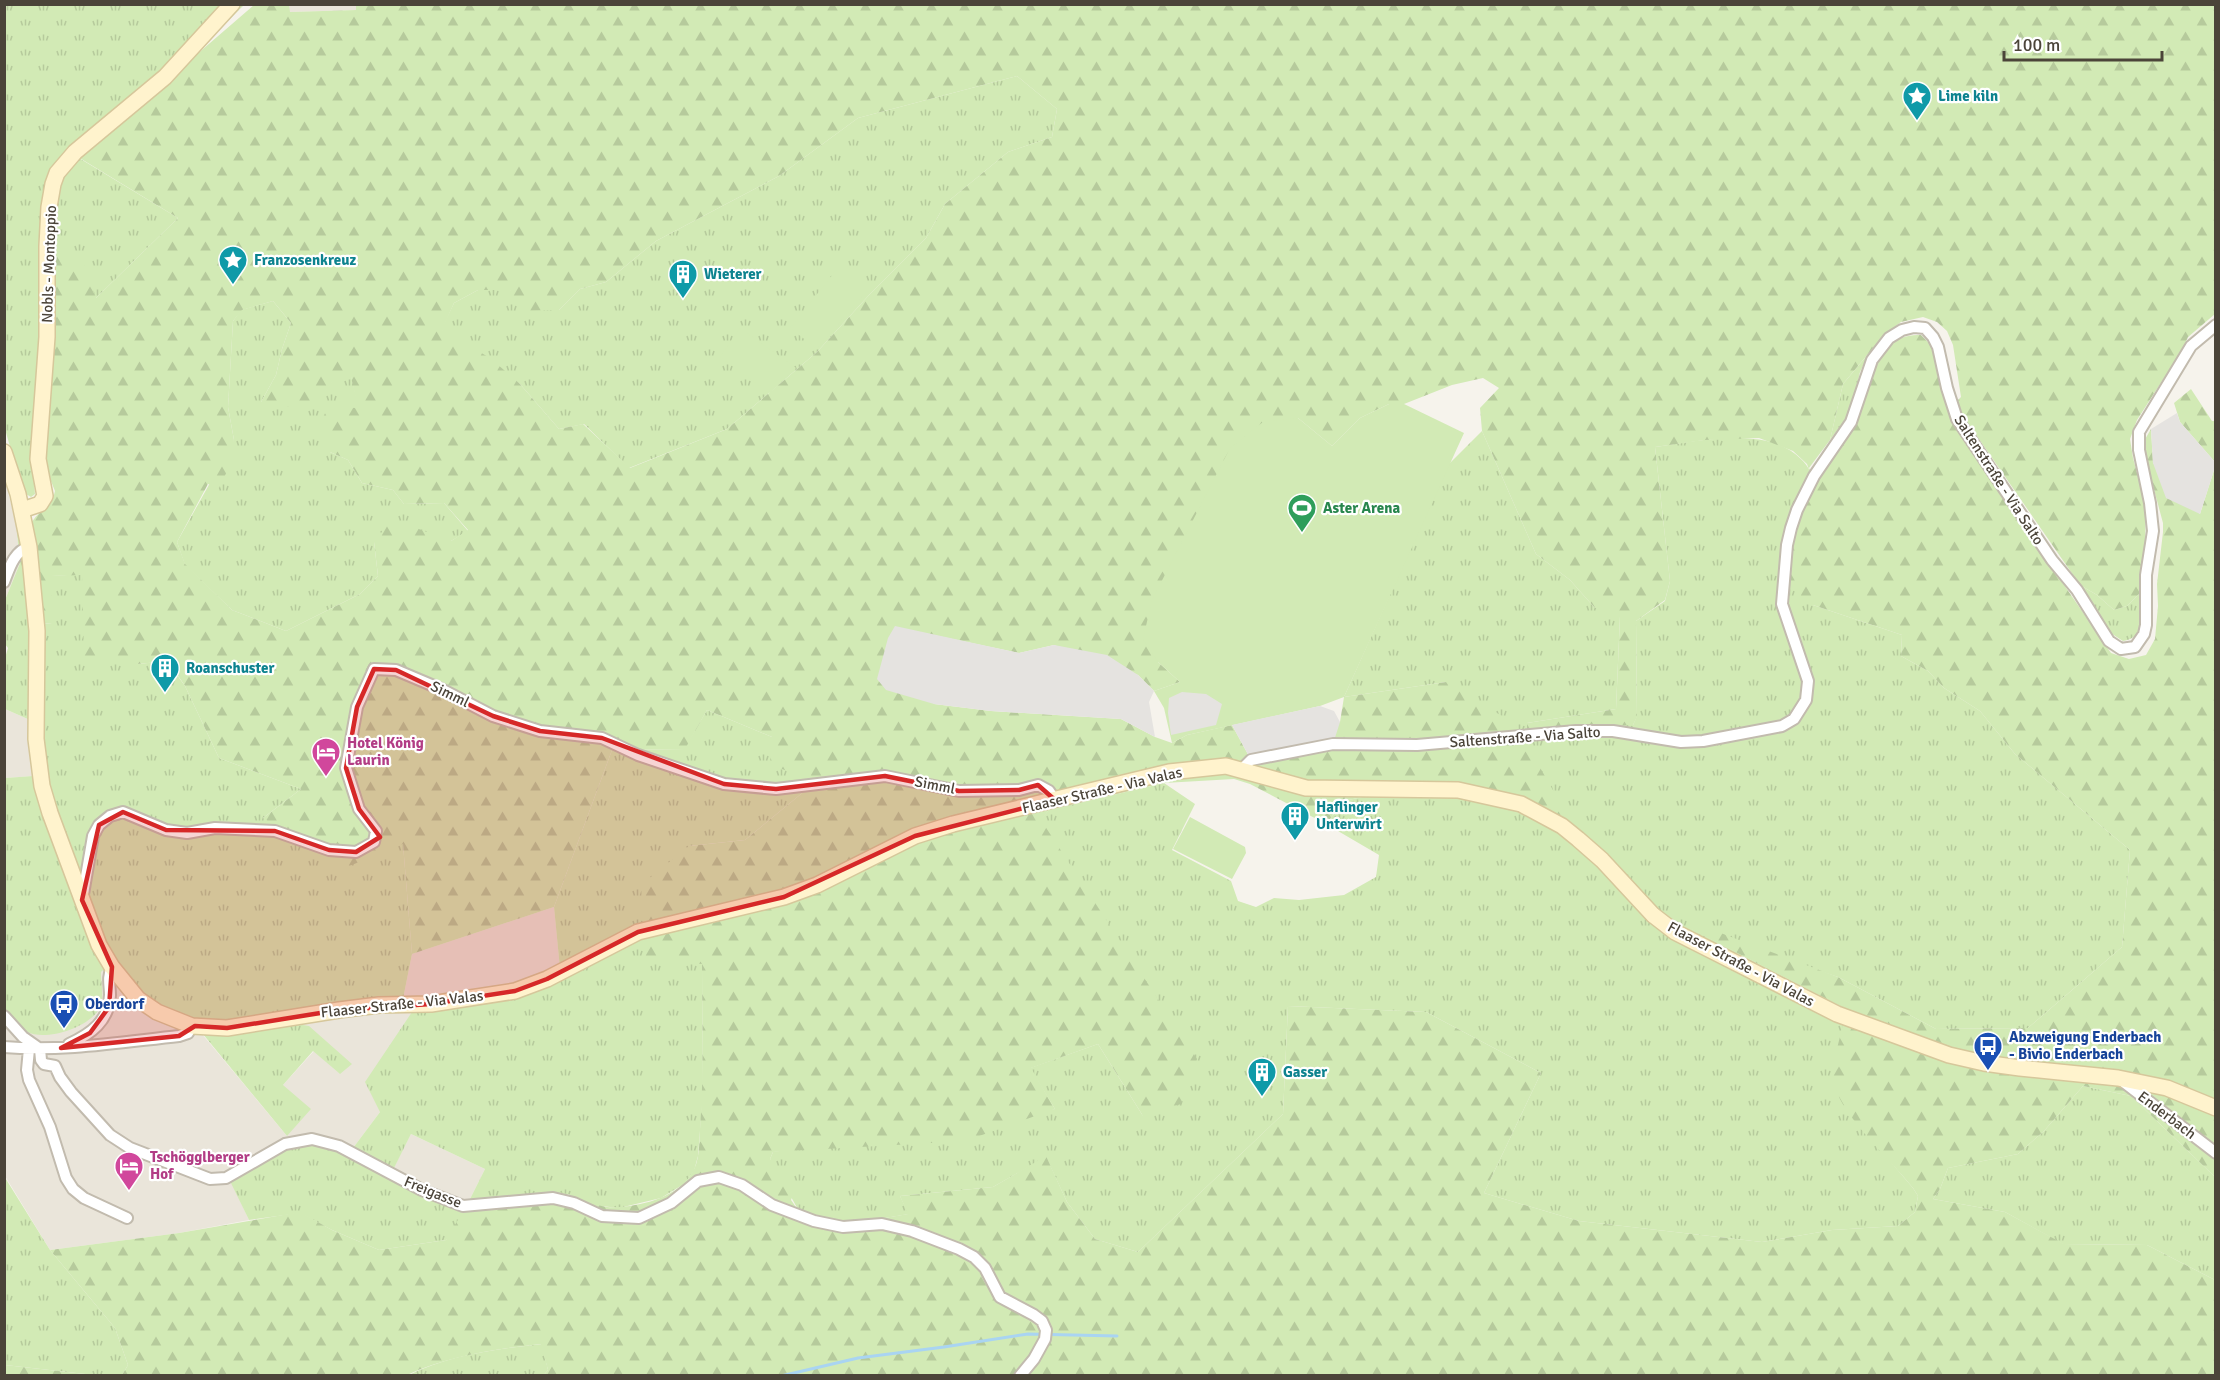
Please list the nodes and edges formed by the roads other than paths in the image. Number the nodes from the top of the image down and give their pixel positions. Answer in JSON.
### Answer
{"nodes":[{"id":1,"x":232,"y":4,"type":"edge"},
{"id":2,"x":2216,"y":325,"type":"edge"},
{"id":3,"x":4,"y":452,"type":"edge"},
{"id":4,"x":22,"y":510,"type":"junction"},
{"id":5,"x":29,"y":548,"type":"junction"},
{"id":6,"x":4,"y":582,"type":"edge"},
{"id":7,"x":1241,"y":770,"type":"junction"},
{"id":8,"x":1055,"y":801,"type":"junction"},
{"id":9,"x":82,"y":900,"type":"junction"},
{"id":10,"x":112,"y":967,"type":"junction"},
{"id":11,"x":4,"y":1017,"type":"edge"},
{"id":12,"x":192,"y":1026,"type":"junction"},
{"id":13,"x":4,"y":1047,"type":"edge"},
{"id":14,"x":61,"y":1048,"type":"junction"},
{"id":15,"x":34,"y":1049,"type":"junction"},
{"id":16,"x":55,"y":1066,"type":"junction"},
{"id":17,"x":2118,"y":1078,"type":"junction"},
{"id":18,"x":2216,"y":1108,"type":"edge"},
{"id":19,"x":2216,"y":1153,"type":"edge"},
{"id":20,"x":127,"y":1218,"type":"dead end"},
{"id":21,"x":1020,"y":1376,"type":"edge"}],
"edges":[{"from":1,"to":4,"type":"main road","name":"Nobls - Montoppio"},
{"from":2,"to":7,"type":"street","name":"Saltenstraße - Via Salto"},
{"from":3,"to":4,"type":"main road","name":"Flaaser Straße - Via Valas"},
{"from":4,"to":5,"type":"main road","name":"Flaaser Straße - Via Valas"},
{"from":5,"to":6,"type":"street"},
{"from":5,"to":9,"type":"main road","name":"Flaaser Straße - Via Valas"},
{"from":7,"to":8,"type":"main road","name":"Flaaser Straße - Via Valas"},
{"from":7,"to":17,"type":"main road","name":"Flaaser Straße - Via Valas"},
{"from":8,"to":9,"type":"street","name":"Simml"},
{"from":8,"to":12,"type":"main road","name":"Flaaser Straße - Via Valas"},
{"from":9,"to":10,"type":"main road","name":"Flaaser Straße - Via Valas"},
{"from":10,"to":12,"type":"main road","name":"Flaaser Straße - Via Valas"},
{"from":10,"to":14,"type":"street"},
{"from":11,"to":15,"type":"street"},
{"from":12,"to":14,"type":"street"},
{"from":13,"to":15,"type":"street"},
{"from":14,"to":15,"type":"street"},
{"from":14,"to":16,"type":"street"},
{"from":15,"to":16,"type":"street","name":"Freigasse"},
{"from":15,"to":20,"type":"street"},
{"from":16,"to":21,"type":"street","name":"Freigasse"},
{"from":17,"to":18,"type":"main road","name":"Flaaser Straße - Via Valas"},
{"from":17,"to":19,"type":"street","name":"Enderbach"}]}
